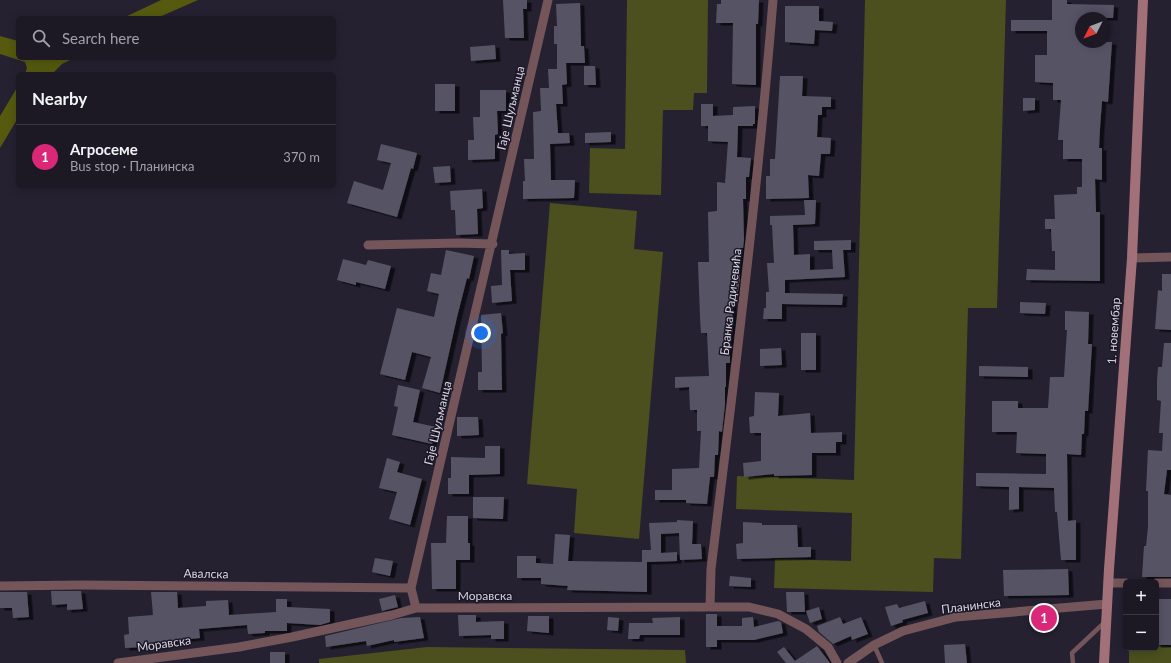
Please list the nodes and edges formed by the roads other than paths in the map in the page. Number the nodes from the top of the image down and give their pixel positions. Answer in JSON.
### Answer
{"nodes":[{"id":1,"x":548,"y":0,"type":"edge"},
{"id":2,"x":773,"y":0,"type":"edge"},
{"id":3,"x":1143,"y":0,"type":"edge"},
{"id":4,"x":492,"y":244,"type":"junction"},
{"id":5,"x":368,"y":245,"type":"dead end"},
{"id":6,"x":1171,"y":257,"type":"edge"},
{"id":7,"x":1132,"y":258,"type":"junction"},
{"id":8,"x":1108,"y":583,"type":"junction"},
{"id":9,"x":1123,"y":583,"type":"edge"},
{"id":10,"x":1159,"y":583,"type":"edge"},
{"id":11,"x":1171,"y":583,"type":"edge"},
{"id":12,"x":0,"y":586,"type":"edge"},
{"id":13,"x":411,"y":588,"type":"junction"},
{"id":14,"x":1107,"y":604,"type":"junction"},
{"id":15,"x":710,"y":607,"type":"junction"},
{"id":16,"x":416,"y":608,"type":"junction"},
{"id":17,"x":1106,"y":620,"type":"junction"},
{"id":18,"x":874,"y":645,"type":"junction"},
{"id":19,"x":118,"y":663,"type":"edge"},
{"id":20,"x":837,"y":663,"type":"edge"},
{"id":21,"x":848,"y":663,"type":"edge"},
{"id":22,"x":882,"y":663,"type":"edge"},
{"id":23,"x":1073,"y":663,"type":"edge"},
{"id":24,"x":1104,"y":663,"type":"edge"}],
"edges":[{"from":1,"to":4,"type":"street","name":"Гаје Шуљманца"},
{"from":2,"to":15,"type":"street","name":"Бранка Радичевића"},
{"from":3,"to":7,"type":"main road","name":"1. новембар"},
{"from":4,"to":5,"type":"street"},
{"from":4,"to":13,"type":"street","name":"Гаје Шуљманца"},
{"from":6,"to":7,"type":"street"},
{"from":7,"to":8,"type":"main road","name":"1. новембар"},
{"from":8,"to":9,"type":"street"},
{"from":8,"to":14,"type":"main road","name":"1. новембар"},
{"from":10,"to":11,"type":"street"},
{"from":12,"to":13,"type":"street","name":"Авалска"},
{"from":13,"to":16,"type":"street","name":"Гаје Шуљманца"},
{"from":14,"to":17,"type":"main road","name":"1. новембар"},
{"from":14,"to":18,"type":"street","name":"Планинска"},
{"from":15,"to":16,"type":"street","name":"Моравска"},
{"from":15,"to":20,"type":"street","name":"Моравска"},
{"from":16,"to":19,"type":"street","name":"Моравска"},
{"from":17,"to":23,"type":"lane"},
{"from":17,"to":24,"type":"main road","name":"1. новембар"},
{"from":18,"to":21,"type":"street","name":"Планинска"},
{"from":18,"to":22,"type":"lane"}]}
